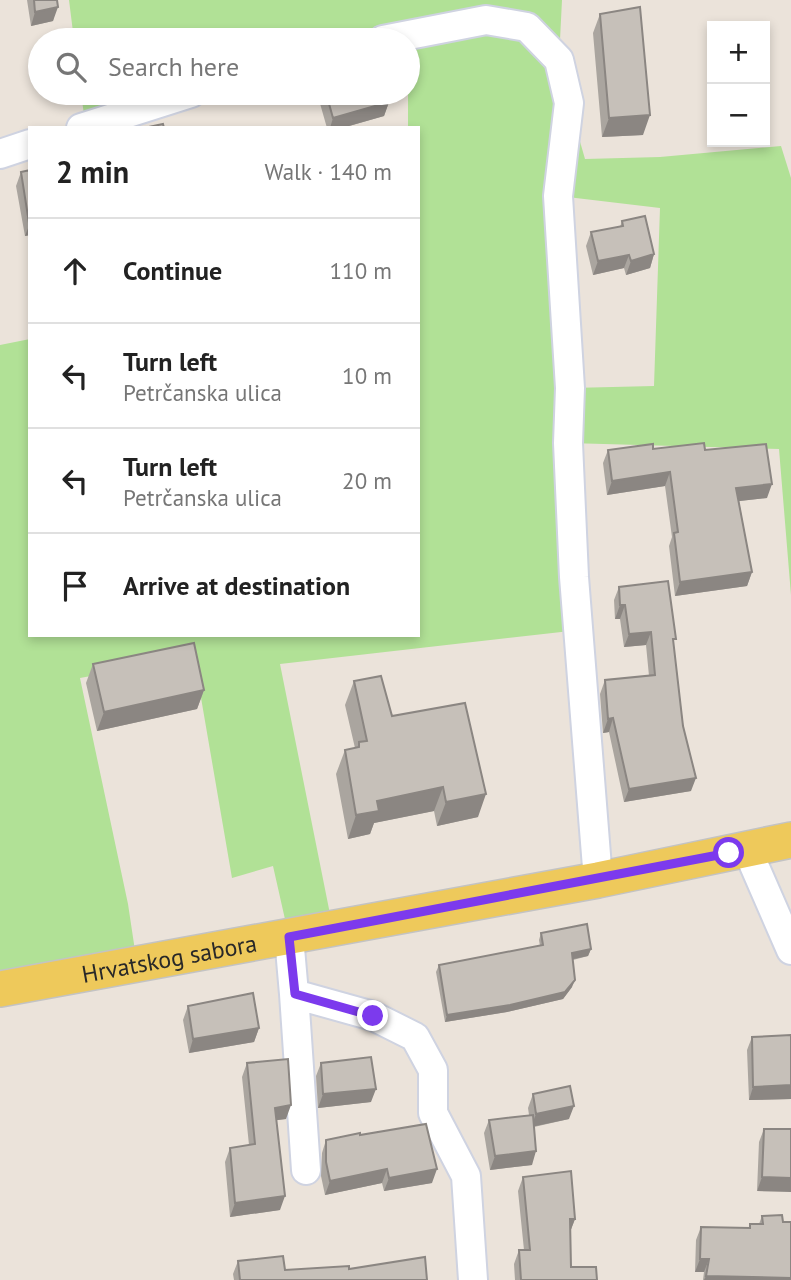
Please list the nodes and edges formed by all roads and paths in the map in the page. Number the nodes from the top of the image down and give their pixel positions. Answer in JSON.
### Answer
{"nodes":[{"id":1,"x":420,"y":33,"type":"edge"},
{"id":2,"x":153,"y":105,"type":"edge"},
{"id":3,"x":87,"y":126,"type":"edge"},
{"id":4,"x":28,"y":145,"type":"edge"},
{"id":5,"x":0,"y":154,"type":"edge"},
{"id":6,"x":791,"y":840,"type":"edge"},
{"id":7,"x":747,"y":849,"type":"junction"},
{"id":8,"x":598,"y":880,"type":"junction"},
{"id":9,"x":289,"y":937,"type":"junction"},
{"id":10,"x":791,"y":950,"type":"edge"},
{"id":11,"x":0,"y":989,"type":"edge"},
{"id":12,"x":295,"y":994,"type":"junction"},
{"id":13,"x":306,"y":1170,"type":"dead end"},
{"id":14,"x":473,"y":1280,"type":"edge"}],
"edges":[{"from":1,"to":8,"type":"street"},
{"from":2,"to":3,"type":"street"},
{"from":4,"to":5,"type":"street"},
{"from":6,"to":7,"type":"main road","name":"Hrvatskog sabora"},
{"from":7,"to":8,"type":"main road","name":"Hrvatskog sabora"},
{"from":7,"to":10,"type":"street"},
{"from":8,"to":9,"type":"main road","name":"Hrvatskog sabora"},
{"from":9,"to":11,"type":"main road","name":"Hrvatskog sabora"},
{"from":9,"to":12,"type":"street"},
{"from":12,"to":13,"type":"street"},
{"from":12,"to":14,"type":"street"}]}
